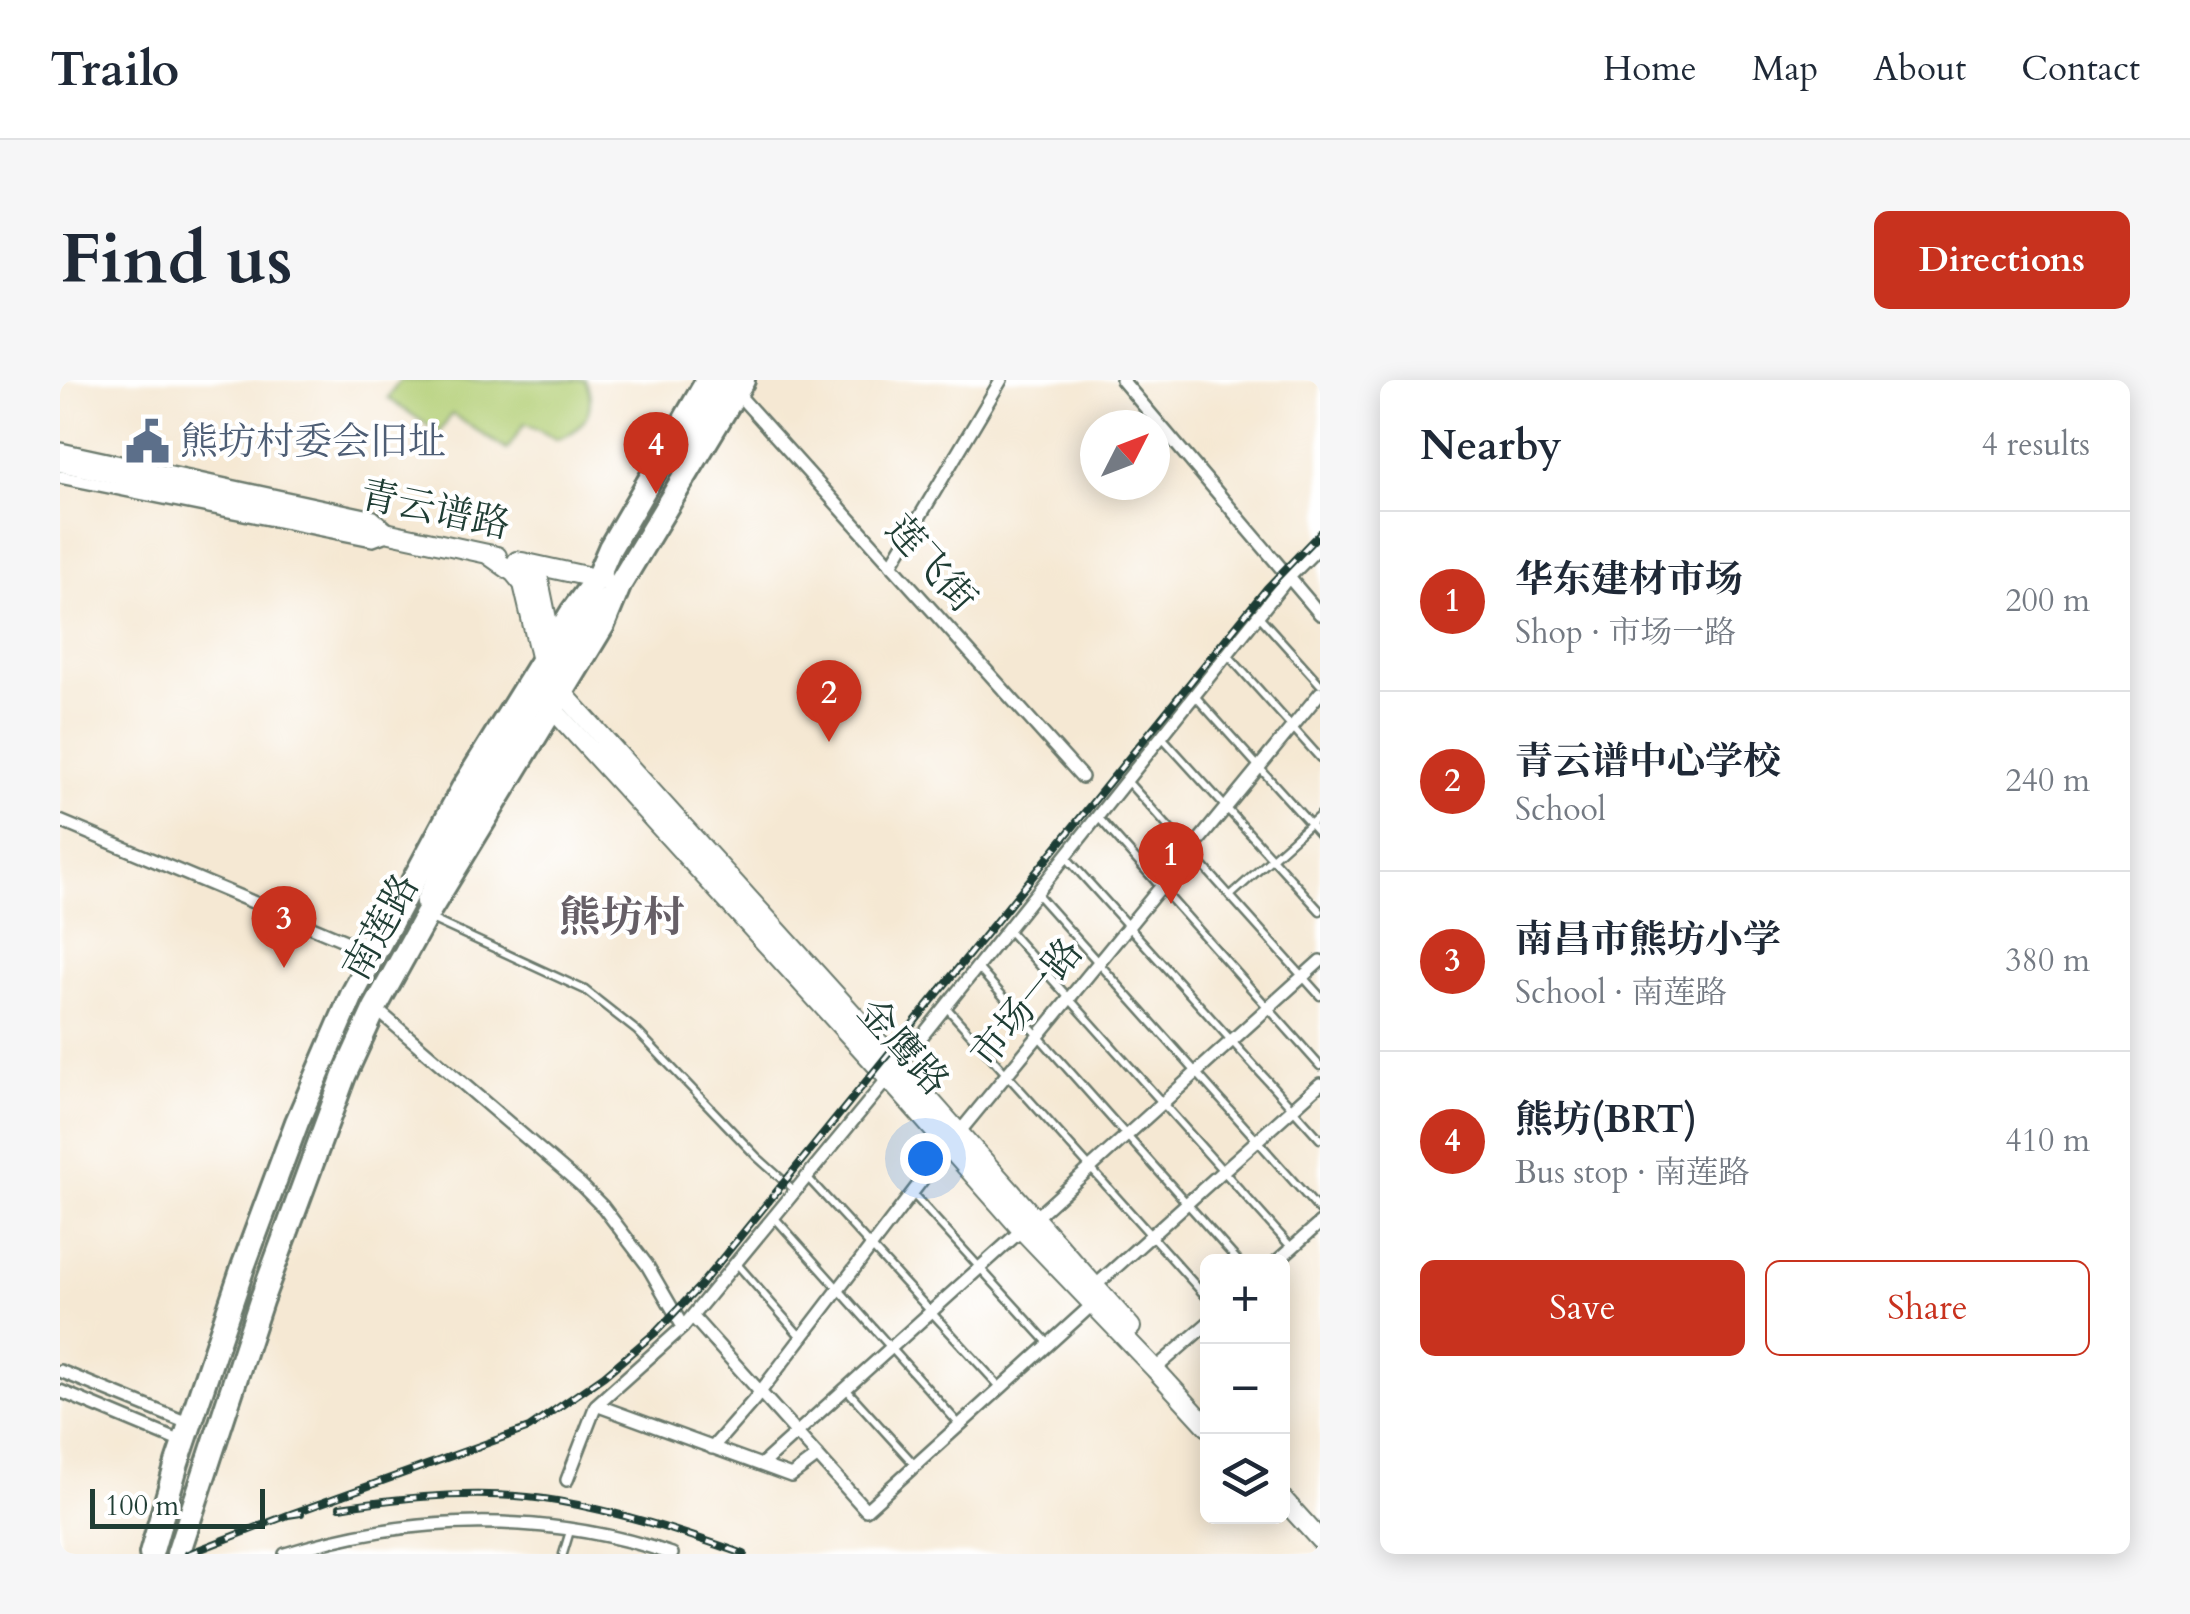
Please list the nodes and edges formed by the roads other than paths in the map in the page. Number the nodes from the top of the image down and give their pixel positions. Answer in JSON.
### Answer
{"nodes":[{"id":1,"x":708,"y":380,"type":"edge"},
{"id":2,"x":1001,"y":380,"type":"edge"},
{"id":3,"x":1122,"y":380,"type":"edge"},
{"id":4,"x":735,"y":384,"type":"edge"},
{"id":5,"x":60,"y":449,"type":"edge"},
{"id":6,"x":60,"y":462,"type":"edge"},
{"id":7,"x":60,"y":477,"type":"edge"},
{"id":8,"x":392,"y":534,"type":"junction"},
{"id":9,"x":1320,"y":546,"type":"edge"},
{"id":10,"x":487,"y":554,"type":"junction"},
{"id":11,"x":517,"y":561,"type":"junction"},
{"id":12,"x":892,"y":565,"type":"junction"},
{"id":13,"x":1288,"y":578,"type":"junction"},
{"id":14,"x":608,"y":581,"type":"junction"},
{"id":15,"x":1320,"y":614,"type":"edge"},
{"id":16,"x":1258,"y":615,"type":"junction"},
{"id":17,"x":1227,"y":654,"type":"junction"},
{"id":18,"x":552,"y":675,"type":"junction"},
{"id":19,"x":1320,"y":684,"type":"edge"},
{"id":20,"x":1320,"y":693,"type":"edge"},
{"id":21,"x":1194,"y":696,"type":"junction"},
{"id":22,"x":1292,"y":727,"type":"junction"},
{"id":23,"x":1162,"y":736,"type":"junction"},
{"id":24,"x":1320,"y":758,"type":"edge"},
{"id":25,"x":1259,"y":767,"type":"junction"},
{"id":26,"x":1082,"y":777,"type":"dead end"},
{"id":27,"x":1126,"y":780,"type":"junction"},
{"id":28,"x":1226,"y":808,"type":"junction"},
{"id":29,"x":1320,"y":815,"type":"edge"},
{"id":30,"x":1098,"y":816,"type":"junction"},
{"id":31,"x":60,"y":821,"type":"edge"},
{"id":32,"x":1310,"y":824,"type":"junction"},
{"id":33,"x":1320,"y":835,"type":"edge"},
{"id":34,"x":1190,"y":851,"type":"junction"},
{"id":35,"x":1066,"y":856,"type":"junction"},
{"id":36,"x":1272,"y":858,"type":"junction"},
{"id":37,"x":1161,"y":887,"type":"junction"},
{"id":38,"x":1036,"y":893,"type":"junction"},
{"id":39,"x":1230,"y":896,"type":"junction"},
{"id":40,"x":1320,"y":912,"type":"edge"},
{"id":41,"x":426,"y":916,"type":"junction"},
{"id":42,"x":1129,"y":926,"type":"junction"},
{"id":43,"x":1008,"y":928,"type":"junction"},
{"id":44,"x":374,"y":953,"type":"junction"},
{"id":45,"x":1320,"y":961,"type":"edge"},
{"id":46,"x":1099,"y":963,"type":"junction"},
{"id":47,"x":977,"y":966,"type":"junction"},
{"id":48,"x":396,"y":969,"type":"junction"},
{"id":49,"x":1302,"y":976,"type":"junction"},
{"id":50,"x":1320,"y":996,"type":"edge"},
{"id":51,"x":1070,"y":998,"type":"junction"},
{"id":52,"x":946,"y":1006,"type":"junction"},
{"id":53,"x":376,"y":1008,"type":"junction"},
{"id":54,"x":1268,"y":1008,"type":"junction"},
{"id":55,"x":1039,"y":1036,"type":"junction"},
{"id":56,"x":1232,"y":1041,"type":"junction"},
{"id":57,"x":1320,"y":1066,"type":"edge"},
{"id":58,"x":893,"y":1071,"type":"junction"},
{"id":59,"x":1196,"y":1072,"type":"junction"},
{"id":60,"x":1007,"y":1075,"type":"junction"},
{"id":61,"x":1320,"y":1084,"type":"edge"},
{"id":62,"x":1163,"y":1103,"type":"junction"},
{"id":63,"x":1293,"y":1109,"type":"junction"},
{"id":64,"x":1127,"y":1135,"type":"junction"},
{"id":65,"x":954,"y":1139,"type":"junction"},
{"id":66,"x":1320,"y":1139,"type":"edge"},
{"id":67,"x":1257,"y":1140,"type":"junction"},
{"id":68,"x":1090,"y":1168,"type":"junction"},
{"id":69,"x":1224,"y":1171,"type":"junction"},
{"id":70,"x":807,"y":1177,"type":"junction"},
{"id":71,"x":795,"y":1192,"type":"junction"},
{"id":72,"x":912,"y":1193,"type":"junction"},
{"id":73,"x":1187,"y":1203,"type":"junction"},
{"id":74,"x":1320,"y":1211,"type":"edge"},
{"id":75,"x":774,"y":1217,"type":"junction"},
{"id":76,"x":1320,"y":1223,"type":"edge"},
{"id":77,"x":1029,"y":1224,"type":"junction"},
{"id":78,"x":1151,"y":1236,"type":"junction"},
{"id":79,"x":871,"y":1247,"type":"junction"},
{"id":80,"x":1292,"y":1248,"type":"junction"},
{"id":81,"x":1232,"y":1254,"type":"edge"},
{"id":82,"x":1285,"y":1254,"type":"edge"},
{"id":83,"x":736,"y":1263,"type":"junction"},
{"id":84,"x":980,"y":1268,"type":"junction"},
{"id":85,"x":838,"y":1289,"type":"junction"},
{"id":86,"x":1200,"y":1290,"type":"edge"},
{"id":87,"x":1094,"y":1295,"type":"junction"},
{"id":88,"x":931,"y":1312,"type":"junction"},
{"id":89,"x":692,"y":1316,"type":"junction"},
{"id":90,"x":683,"y":1327,"type":"junction"},
{"id":91,"x":1200,"y":1329,"type":"edge"},
{"id":92,"x":802,"y":1338,"type":"junction"},
{"id":93,"x":1049,"y":1344,"type":"junction"},
{"id":94,"x":891,"y":1348,"type":"junction"},
{"id":95,"x":1159,"y":1366,"type":"junction"},
{"id":96,"x":60,"y":1370,"type":"edge"},
{"id":97,"x":1001,"y":1388,"type":"junction"},
{"id":98,"x":846,"y":1389,"type":"junction"},
{"id":99,"x":60,"y":1391,"type":"edge"},
{"id":100,"x":760,"y":1392,"type":"junction"},
{"id":101,"x":1200,"y":1405,"type":"edge"},
{"id":102,"x":596,"y":1406,"type":"junction"},
{"id":103,"x":1200,"y":1418,"type":"edge"},
{"id":104,"x":960,"y":1425,"type":"junction"},
{"id":105,"x":797,"y":1433,"type":"junction"},
{"id":106,"x":187,"y":1434,"type":"junction"},
{"id":107,"x":712,"y":1448,"type":"junction"},
{"id":108,"x":818,"y":1456,"type":"junction"},
{"id":109,"x":761,"y":1465,"type":"junction"},
{"id":110,"x":916,"y":1465,"type":"junction"},
{"id":111,"x":567,"y":1480,"type":"dead end"},
{"id":112,"x":1290,"y":1507,"type":"edge"},
{"id":113,"x":1290,"y":1521,"type":"edge"},
{"id":114,"x":570,"y":1530,"type":"junction"},
{"id":115,"x":1320,"y":1540,"type":"edge"},
{"id":116,"x":151,"y":1554,"type":"edge"},
{"id":117,"x":178,"y":1554,"type":"edge"},
{"id":118,"x":285,"y":1554,"type":"edge"},
{"id":119,"x":564,"y":1554,"type":"edge"},
{"id":120,"x":672,"y":1554,"type":"edge"},
{"id":121,"x":1320,"y":1554,"type":"edge"}],
"edges":[{"from":1,"to":14,"type":"highway","name":"南莲路"},
{"from":2,"to":12,"type":"street"},
{"from":3,"to":13,"type":"street"},
{"from":4,"to":12,"type":"street","name":"莲飞街"},
{"from":4,"to":14,"type":"highway","name":"南莲路"},
{"from":5,"to":8,"type":"street"},
{"from":6,"to":8,"type":"street","name":"青云谱路"},
{"from":7,"to":8,"type":"street"},
{"from":8,"to":10,"type":"street","name":"青云谱路"},
{"from":9,"to":13,"type":"street"},
{"from":10,"to":11,"type":"street","name":"青云谱路"},
{"from":10,"to":18,"type":"street"},
{"from":11,"to":14,"type":"street","name":"青云谱路"},
{"from":11,"to":18,"type":"street"},
{"from":12,"to":26,"type":"street","name":"莲飞街"},
{"from":13,"to":15,"type":"street"},
{"from":13,"to":16,"type":"street"},
{"from":14,"to":18,"type":"highway","name":"南莲路"},
{"from":14,"to":18,"type":"highway","name":"南莲路"},
{"from":16,"to":17,"type":"street"},
{"from":16,"to":19,"type":"lane"},
{"from":17,"to":21,"type":"street"},
{"from":17,"to":22,"type":"lane"},
{"from":18,"to":41,"type":"highway","name":"南莲路"},
{"from":18,"to":44,"type":"highway","name":"南莲路"},
{"from":18,"to":48,"type":"street"},
{"from":18,"to":58,"type":"street","name":"金鹰路"},
{"from":20,"to":22,"type":"street","name":"市场一路"},
{"from":21,"to":23,"type":"street"},
{"from":21,"to":25,"type":"lane"},
{"from":22,"to":24,"type":"lane"},
{"from":22,"to":25,"type":"street","name":"市场一路"},
{"from":23,"to":27,"type":"street"},
{"from":23,"to":28,"type":"lane"},
{"from":25,"to":28,"type":"street","name":"市场一路"},
{"from":25,"to":32,"type":"lane"},
{"from":27,"to":30,"type":"street"},
{"from":27,"to":34,"type":"lane"},
{"from":28,"to":34,"type":"street","name":"市场一路"},
{"from":28,"to":36,"type":"lane"},
{"from":29,"to":32,"type":"lane"},
{"from":30,"to":35,"type":"street"},
{"from":30,"to":37,"type":"lane"},
{"from":31,"to":44,"type":"street"},
{"from":32,"to":33,"type":"lane"},
{"from":32,"to":36,"type":"lane"},
{"from":34,"to":37,"type":"street","name":"市场一路"},
{"from":34,"to":39,"type":"lane"},
{"from":35,"to":38,"type":"street"},
{"from":35,"to":42,"type":"lane"},
{"from":36,"to":39,"type":"lane"},
{"from":36,"to":40,"type":"lane"},
{"from":37,"to":42,"type":"street","name":"市场一路"},
{"from":37,"to":54,"type":"lane"},
{"from":38,"to":43,"type":"street"},
{"from":38,"to":46,"type":"lane"},
{"from":39,"to":49,"type":"lane"},
{"from":41,"to":48,"type":"highway","name":"南莲路"},
{"from":41,"to":71,"type":"lane"},
{"from":42,"to":46,"type":"street","name":"市场一路"},
{"from":42,"to":56,"type":"lane"},
{"from":43,"to":47,"type":"street"},
{"from":43,"to":51,"type":"lane"},
{"from":44,"to":106,"type":"highway","name":"南莲路"},
{"from":45,"to":49,"type":"street"},
{"from":46,"to":51,"type":"street","name":"市场一路"},
{"from":46,"to":59,"type":"lane"},
{"from":47,"to":52,"type":"street"},
{"from":47,"to":55,"type":"lane"},
{"from":48,"to":53,"type":"highway","name":"南莲路"},
{"from":49,"to":50,"type":"lane"},
{"from":49,"to":54,"type":"street"},
{"from":51,"to":55,"type":"street","name":"市场一路"},
{"from":51,"to":62,"type":"lane"},
{"from":52,"to":58,"type":"street"},
{"from":52,"to":60,"type":"lane"},
{"from":53,"to":90,"type":"street"},
{"from":53,"to":117,"type":"highway","name":"南莲路"},
{"from":54,"to":56,"type":"street"},
{"from":54,"to":57,"type":"lane"},
{"from":55,"to":60,"type":"street","name":"市场一路"},
{"from":55,"to":64,"type":"lane"},
{"from":56,"to":59,"type":"street"},
{"from":56,"to":63,"type":"lane"},
{"from":58,"to":65,"type":"street","name":"金鹰路"},
{"from":58,"to":70,"type":"street"},
{"from":59,"to":62,"type":"street"},
{"from":59,"to":67,"type":"lane"},
{"from":60,"to":65,"type":"street","name":"市场一路"},
{"from":60,"to":68,"type":"lane"},
{"from":61,"to":63,"type":"street"},
{"from":62,"to":64,"type":"street"},
{"from":62,"to":69,"type":"lane"},
{"from":63,"to":66,"type":"lane"},
{"from":63,"to":67,"type":"street"},
{"from":64,"to":68,"type":"street"},
{"from":64,"to":73,"type":"lane"},
{"from":65,"to":72,"type":"street","name":"市场一路"},
{"from":65,"to":77,"type":"street","name":"金鹰路"},
{"from":67,"to":69,"type":"street"},
{"from":67,"to":74,"type":"lane"},
{"from":68,"to":77,"type":"street"},
{"from":68,"to":78,"type":"lane"},
{"from":69,"to":73,"type":"street"},
{"from":69,"to":80,"type":"lane"},
{"from":70,"to":71,"type":"street"},
{"from":70,"to":79,"type":"lane"},
{"from":71,"to":75,"type":"street"},
{"from":72,"to":79,"type":"street","name":"市场一路"},
{"from":72,"to":84,"type":"lane"},
{"from":73,"to":78,"type":"street"},
{"from":73,"to":81,"type":"lane"},
{"from":75,"to":83,"type":"street"},
{"from":75,"to":85,"type":"lane"},
{"from":76,"to":80,"type":"street"},
{"from":77,"to":84,"type":"street"},
{"from":77,"to":87,"type":"street","name":"金鹰路"},
{"from":78,"to":86,"type":"lane"},
{"from":78,"to":87,"type":"street"},
{"from":79,"to":85,"type":"street","name":"市场一路"},
{"from":79,"to":88,"type":"lane"},
{"from":80,"to":82,"type":"street"},
{"from":83,"to":89,"type":"street"},
{"from":83,"to":92,"type":"lane"},
{"from":84,"to":88,"type":"street"},
{"from":84,"to":93,"type":"lane"},
{"from":85,"to":92,"type":"street","name":"市场一路"},
{"from":85,"to":94,"type":"lane"},
{"from":87,"to":93,"type":"street"},
{"from":87,"to":95,"type":"street","name":"金鹰路"},
{"from":88,"to":94,"type":"street"},
{"from":88,"to":97,"type":"lane"},
{"from":89,"to":90,"type":"street"},
{"from":89,"to":100,"type":"street"},
{"from":90,"to":102,"type":"street"},
{"from":91,"to":95,"type":"street"},
{"from":92,"to":100,"type":"street","name":"市场一路"},
{"from":93,"to":97,"type":"street"},
{"from":94,"to":98,"type":"street"},
{"from":94,"to":104,"type":"lane"},
{"from":95,"to":101,"type":"street","name":"金鹰路"},
{"from":95,"to":103,"type":"street","name":"金鹰路"},
{"from":96,"to":106,"type":"street"},
{"from":97,"to":104,"type":"street"},
{"from":98,"to":105,"type":"street"},
{"from":98,"to":110,"type":"lane"},
{"from":99,"to":106,"type":"street"},
{"from":100,"to":105,"type":"street"},
{"from":100,"to":107,"type":"street","name":"市场一路"},
{"from":102,"to":107,"type":"street"},
{"from":102,"to":111,"type":"street"},
{"from":104,"to":110,"type":"street"},
{"from":105,"to":108,"type":"street"},
{"from":105,"to":109,"type":"street"},
{"from":106,"to":116,"type":"highway","name":"南莲路"},
{"from":107,"to":109,"type":"street"},
{"from":108,"to":109,"type":"street"},
{"from":108,"to":110,"type":"street"},
{"from":112,"to":115,"type":"street"},
{"from":113,"to":121,"type":"street"},
{"from":114,"to":118,"type":"street"},
{"from":114,"to":119,"type":"lane"},
{"from":114,"to":120,"type":"street"}]}
